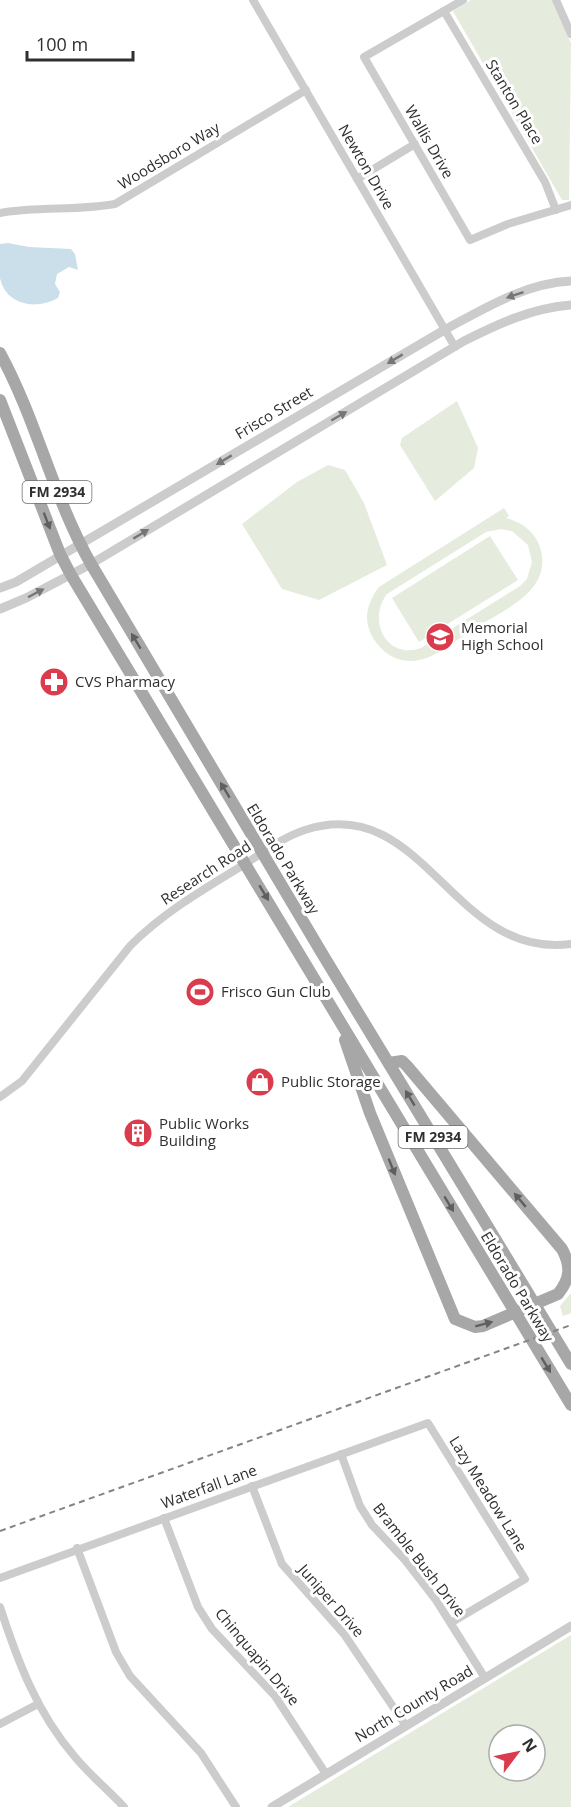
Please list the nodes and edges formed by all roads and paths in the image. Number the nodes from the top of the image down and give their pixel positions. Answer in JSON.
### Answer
{"nodes":[{"id":1,"x":253,"y":0,"type":"edge"},
{"id":2,"x":463,"y":0,"type":"edge"},
{"id":3,"x":556,"y":0,"type":"edge"},
{"id":4,"x":444,"y":11,"type":"junction"},
{"id":5,"x":571,"y":34,"type":"edge"},
{"id":6,"x":306,"y":90,"type":"junction"},
{"id":7,"x":415,"y":144,"type":"junction"},
{"id":8,"x":357,"y":179,"type":"junction"},
{"id":9,"x":571,"y":205,"type":"edge"},
{"id":10,"x":556,"y":210,"type":"junction"},
{"id":11,"x":0,"y":213,"type":"edge"},
{"id":12,"x":571,"y":281,"type":"edge"},
{"id":13,"x":571,"y":305,"type":"edge"},
{"id":14,"x":446,"y":329,"type":"junction"},
{"id":15,"x":455,"y":347,"type":"junction"},
{"id":16,"x":0,"y":353,"type":"edge"},
{"id":17,"x":24,"y":403,"type":"junction"},
{"id":18,"x":2,"y":405,"type":"edge"},
{"id":19,"x":293,"y":419,"type":"junction"},
{"id":20,"x":304,"y":436,"type":"junction"},
{"id":21,"x":80,"y":543,"type":"junction"},
{"id":22,"x":60,"y":554,"type":"junction"},
{"id":23,"x":91,"y":564,"type":"junction"},
{"id":24,"x":71,"y":575,"type":"junction"},
{"id":25,"x":0,"y":588,"type":"edge"},
{"id":26,"x":0,"y":609,"type":"edge"},
{"id":27,"x":178,"y":711,"type":"junction"},
{"id":28,"x":161,"y":722,"type":"junction"},
{"id":29,"x":262,"y":853,"type":"junction"},
{"id":30,"x":246,"y":863,"type":"junction"},
{"id":31,"x":571,"y":944,"type":"edge"},
{"id":32,"x":333,"y":1009,"type":"junction"},
{"id":33,"x":389,"y":1063,"type":"junction"},
{"id":34,"x":0,"y":1097,"type":"edge"},
{"id":35,"x":571,"y":1364,"type":"edge"},
{"id":36,"x":569,"y":1402,"type":"edge"},
{"id":37,"x":428,"y":1423,"type":"joint"},
{"id":38,"x":341,"y":1454,"type":"junction"},
{"id":39,"x":252,"y":1486,"type":"junction"},
{"id":40,"x":164,"y":1518,"type":"junction"},
{"id":41,"x":77,"y":1548,"type":"junction"},
{"id":42,"x":0,"y":1578,"type":"edge"},
{"id":43,"x":0,"y":1608,"type":"edge"},
{"id":44,"x":452,"y":1622,"type":"junction"},
{"id":45,"x":571,"y":1626,"type":"edge"},
{"id":46,"x":485,"y":1678,"type":"junction"},
{"id":47,"x":38,"y":1704,"type":"junction"},
{"id":48,"x":0,"y":1724,"type":"edge"},
{"id":49,"x":406,"y":1726,"type":"junction"},
{"id":50,"x":326,"y":1774,"type":"junction"},
{"id":51,"x":124,"y":1807,"type":"edge"},
{"id":52,"x":236,"y":1807,"type":"edge"},
{"id":53,"x":272,"y":1807,"type":"edge"}],
"edges":[{"from":1,"to":6,"type":"street","name":"Newton Drive"},
{"from":2,"to":4,"type":"street"},
{"from":3,"to":5,"type":"street"},
{"from":4,"to":7,"type":"street","name":"Wallis Drive"},
{"from":4,"to":10,"type":"street","name":"Stanton Place"},
{"from":6,"to":8,"type":"street","name":"Newton Drive"},
{"from":6,"to":11,"type":"street","name":"Woodsboro Way"},
{"from":7,"to":8,"type":"street"},
{"from":7,"to":10,"type":"street","name":"Wallis Drive"},
{"from":8,"to":14,"type":"street","name":"Newton Drive"},
{"from":9,"to":10,"type":"street"},
{"from":12,"to":14,"type":"street","name":"Frisco Street","one_way":true},
{"from":13,"to":15,"type":"street"},
{"from":14,"to":15,"type":"street","name":"Newton Drive"},
{"from":14,"to":19,"type":"street","name":"Frisco Street","one_way":true},
{"from":20,"to":15,"type":"street","one_way":true},
{"from":16,"to":17,"type":"main road","name":"Eldorado Parkway","number":"FM 2934"},
{"from":17,"to":18,"type":"main road"},
{"from":17,"to":21,"type":"main road","name":"Eldorado Parkway","number":"FM 2934"},
{"from":18,"to":22,"type":"main road","name":"Eldorado Parkway","one_way":true},
{"from":19,"to":20,"type":"street"},
{"from":19,"to":21,"type":"street","name":"Frisco Street","one_way":true},
{"from":23,"to":20,"type":"street","one_way":true},
{"from":21,"to":22,"type":"street","name":"Frisco Street"},
{"from":21,"to":23,"type":"main road","name":"Eldorado Parkway","number":"FM 2934"},
{"from":22,"to":24,"type":"main road","name":"Eldorado Parkway"},
{"from":22,"to":25,"type":"street","name":"Frisco Street"},
{"from":23,"to":24,"type":"street"},
{"from":27,"to":23,"type":"main road","name":"Eldorado Parkway","number":"FM 2934","one_way":true},
{"from":26,"to":24,"type":"street","one_way":true},
{"from":24,"to":28,"type":"main road","name":"Eldorado Parkway"},
{"from":27,"to":28,"type":"main road"},
{"from":29,"to":27,"type":"main road","name":"Eldorado Parkway","number":"FM 2934","one_way":true},
{"from":28,"to":30,"type":"main road","name":"Eldorado Parkway"},
{"from":29,"to":30,"type":"street","name":"Research Road"},
{"from":29,"to":31,"type":"street","name":"Research Road"},
{"from":29,"to":33,"type":"main road","name":"Eldorado Parkway","number":"FM 2934"},
{"from":30,"to":32,"type":"main road","name":"Eldorado Parkway","one_way":true},
{"from":30,"to":34,"type":"street","name":"Research Road"},
{"from":32,"to":33,"type":"main road","one_way":true},
{"from":32,"to":36,"type":"main road","name":"Eldorado Parkway","one_way":true},
{"from":35,"to":33,"type":"main road","name":"Eldorado Parkway","number":"FM 2934","one_way":true},
{"from":37,"to":38,"type":"street","name":"Waterfall Lane"},
{"from":37,"to":44,"type":"street","name":"Lazy Meadow Lane"},
{"from":38,"to":39,"type":"street","name":"Waterfall Lane"},
{"from":38,"to":44,"type":"street","name":"Bramble Bush Drive"},
{"from":39,"to":40,"type":"street","name":"Waterfall Lane"},
{"from":39,"to":49,"type":"street","name":"Juniper Drive"},
{"from":40,"to":41,"type":"street","name":"Waterfall Lane"},
{"from":40,"to":50,"type":"street","name":"Chinquapin Drive"},
{"from":41,"to":42,"type":"street","name":"Waterfall Lane"},
{"from":41,"to":52,"type":"street"},
{"from":43,"to":47,"type":"street"},
{"from":44,"to":46,"type":"street","name":"Bramble Bush Drive"},
{"from":45,"to":46,"type":"street","name":"North County Road"},
{"from":46,"to":49,"type":"street","name":"North County Road"},
{"from":47,"to":48,"type":"street"},
{"from":47,"to":51,"type":"street"},
{"from":49,"to":50,"type":"street","name":"North County Road"},
{"from":50,"to":53,"type":"street","name":"North County Road"}]}
